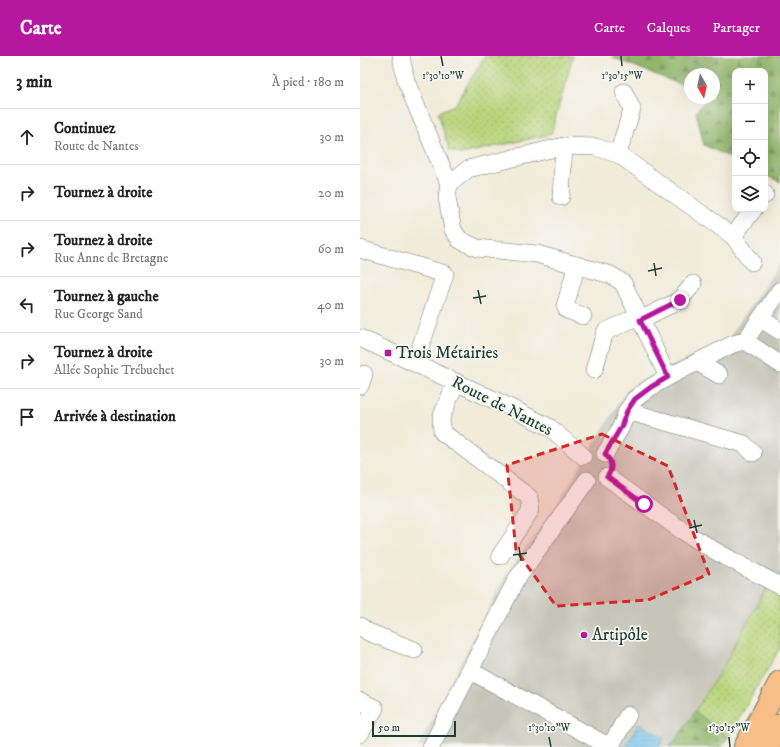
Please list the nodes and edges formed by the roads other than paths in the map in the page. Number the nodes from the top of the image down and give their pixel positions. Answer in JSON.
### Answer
{"nodes":[{"id":1,"x":402,"y":56,"type":"edge"},
{"id":2,"x":624,"y":92,"type":"dead end"},
{"id":3,"x":564,"y":146,"type":"junction"},
{"id":4,"x":618,"y":154,"type":"junction"},
{"id":5,"x":449,"y":184,"type":"junction"},
{"id":6,"x":561,"y":197,"type":"dead end"},
{"id":7,"x":752,"y":212,"type":"edge"},
{"id":8,"x":733,"y":236,"type":"junction"},
{"id":9,"x":360,"y":249,"type":"edge"},
{"id":10,"x":752,"y":262,"type":"dead end"},
{"id":11,"x":577,"y":265,"type":"junction"},
{"id":12,"x":693,"y":284,"type":"dead end"},
{"id":13,"x":780,"y":290,"type":"edge"},
{"id":14,"x":583,"y":316,"type":"dead end"},
{"id":15,"x":639,"y":318,"type":"junction"},
{"id":16,"x":761,"y":319,"type":"junction"},
{"id":17,"x":780,"y":331,"type":"edge"},
{"id":18,"x":360,"y":338,"type":"edge"},
{"id":19,"x":745,"y":341,"type":"junction"},
{"id":20,"x":697,"y":362,"type":"junction"},
{"id":21,"x":415,"y":363,"type":"junction"},
{"id":22,"x":780,"y":364,"type":"edge"},
{"id":23,"x":594,"y":370,"type":"dead end"},
{"id":24,"x":719,"y":375,"type":"dead end"},
{"id":25,"x":668,"y":377,"type":"junction"},
{"id":26,"x":456,"y":382,"type":"junction"},
{"id":27,"x":627,"y":411,"type":"junction"},
{"id":28,"x":753,"y":453,"type":"dead end"},
{"id":29,"x":605,"y":454,"type":"junction"},
{"id":30,"x":583,"y":456,"type":"junction"},
{"id":31,"x":607,"y":477,"type":"junction"},
{"id":32,"x":587,"y":480,"type":"junction"},
{"id":33,"x":500,"y":556,"type":"dead end"},
{"id":34,"x":778,"y":585,"type":"edge"},
{"id":35,"x":360,"y":626,"type":"edge"},
{"id":36,"x":414,"y":650,"type":"dead end"},
{"id":37,"x":469,"y":670,"type":"junction"},
{"id":38,"x":780,"y":682,"type":"edge"},
{"id":39,"x":360,"y":701,"type":"edge"},
{"id":40,"x":628,"y":715,"type":"dead end"},
{"id":41,"x":770,"y":721,"type":"edge"},
{"id":42,"x":360,"y":734,"type":"edge"},
{"id":43,"x":431,"y":747,"type":"edge"},
{"id":44,"x":610,"y":747,"type":"edge"},
{"id":45,"x":732,"y":747,"type":"edge"},
{"id":46,"x":745,"y":747,"type":"edge"},
{"id":47,"x":768,"y":747,"type":"edge"}],
"edges":[{"from":1,"to":5,"type":"street"},
{"from":2,"to":4,"type":"street"},
{"from":3,"to":4,"type":"street"},
{"from":3,"to":5,"type":"street"},
{"from":3,"to":6,"type":"street"},
{"from":4,"to":8,"type":"street"},
{"from":5,"to":11,"type":"street"},
{"from":7,"to":8,"type":"street"},
{"from":8,"to":10,"type":"street"},
{"from":9,"to":21,"type":"street"},
{"from":11,"to":14,"type":"street"},
{"from":11,"to":15,"type":"street"},
{"from":12,"to":15,"type":"street"},
{"from":13,"to":16,"type":"street"},
{"from":15,"to":23,"type":"street"},
{"from":15,"to":25,"type":"street"},
{"from":16,"to":17,"type":"street"},
{"from":16,"to":19,"type":"street"},
{"from":18,"to":21,"type":"street","name":"Route de Nantes"},
{"from":19,"to":20,"type":"street"},
{"from":19,"to":22,"type":"street"},
{"from":20,"to":24,"type":"street"},
{"from":20,"to":25,"type":"street"},
{"from":21,"to":26,"type":"street","name":"Route de Nantes"},
{"from":25,"to":27,"type":"street"},
{"from":26,"to":30,"type":"street","name":"Route de Nantes"},
{"from":26,"to":33,"type":"street"},
{"from":27,"to":28,"type":"street"},
{"from":27,"to":29,"type":"street"},
{"from":29,"to":30,"type":"street"},
{"from":29,"to":31,"type":"street"},
{"from":30,"to":32,"type":"street"},
{"from":31,"to":32,"type":"street"},
{"from":31,"to":34,"type":"street"},
{"from":32,"to":37,"type":"street"},
{"from":35,"to":36,"type":"street"},
{"from":37,"to":43,"type":"street"},
{"from":37,"to":44,"type":"street"},
{"from":38,"to":41,"type":"highway"},
{"from":39,"to":42,"type":"street"},
{"from":40,"to":44,"type":"street"},
{"from":41,"to":45,"type":"highway"},
{"from":41,"to":46,"type":"highway"},
{"from":41,"to":47,"type":"highway"}]}
